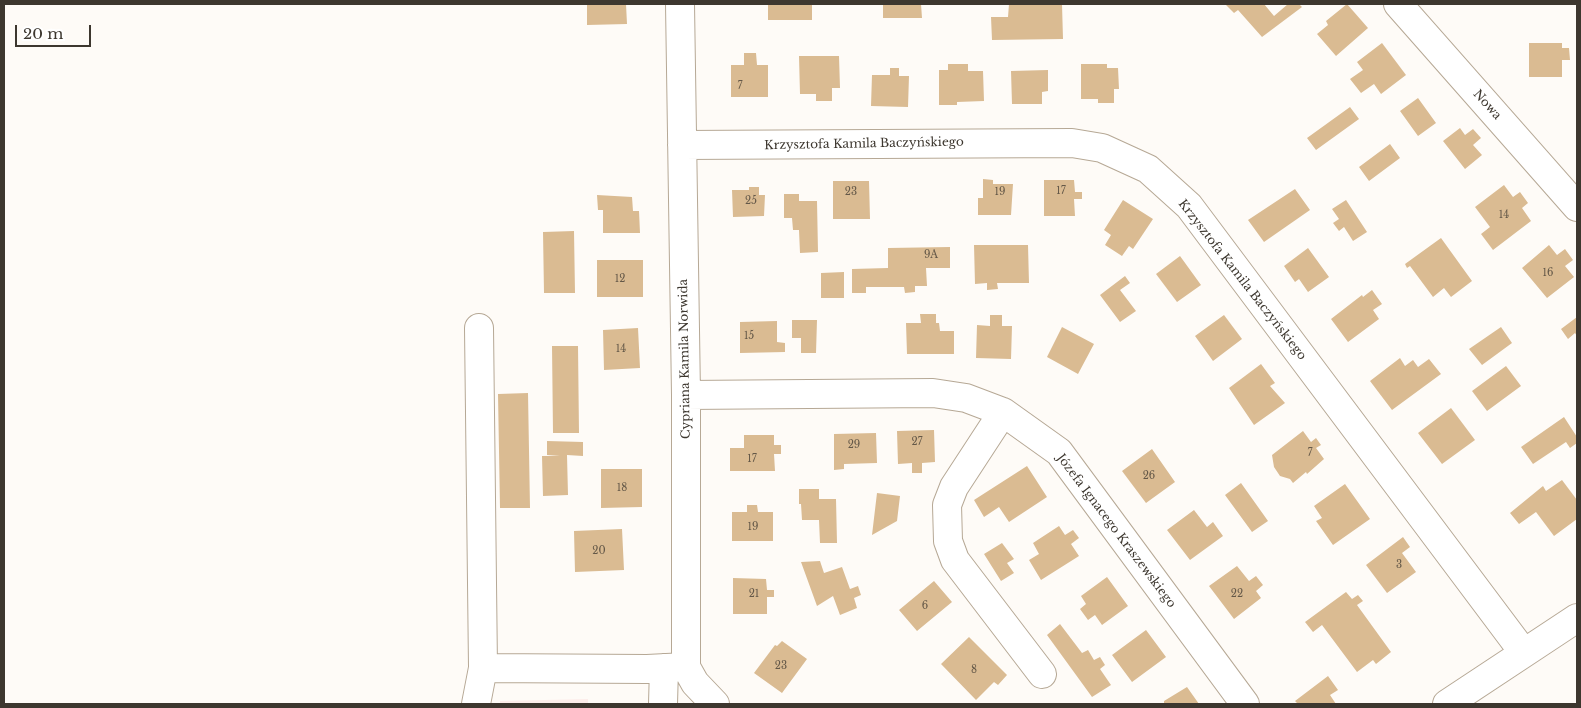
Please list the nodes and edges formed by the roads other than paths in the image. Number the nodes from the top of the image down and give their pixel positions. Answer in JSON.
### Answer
{"nodes":[{"id":1,"x":680,"y":4,"type":"edge"},
{"id":2,"x":1398,"y":4,"type":"edge"},
{"id":3,"x":682,"y":145,"type":"junction"},
{"id":4,"x":1577,"y":207,"type":"edge"},
{"id":5,"x":479,"y":328,"type":"dead end"},
{"id":6,"x":686,"y":395,"type":"junction"},
{"id":7,"x":1003,"y":412,"type":"junction"},
{"id":8,"x":1577,"y":618,"type":"edge"},
{"id":9,"x":1524,"y":653,"type":"junction"},
{"id":10,"x":675,"y":667,"type":"junction"},
{"id":11,"x":484,"y":668,"type":"junction"},
{"id":12,"x":1042,"y":674,"type":"dead end"},
{"id":13,"x":476,"y":704,"type":"edge"},
{"id":14,"x":663,"y":704,"type":"edge"},
{"id":15,"x":715,"y":704,"type":"edge"},
{"id":16,"x":1245,"y":704,"type":"edge"},
{"id":17,"x":1447,"y":704,"type":"edge"}],
"edges":[{"from":1,"to":3,"type":"street","name":"Cypriana Kamila Norwida"},
{"from":2,"to":4,"type":"street","name":"Nowa"},
{"from":3,"to":6,"type":"street","name":"Cypriana Kamila Norwida"},
{"from":3,"to":9,"type":"street","name":"Krzysztofa Kamila Baczyńskiego"},
{"from":5,"to":11,"type":"street"},
{"from":6,"to":7,"type":"street","name":"Józefa Ignacego Kraszewskiego"},
{"from":6,"to":10,"type":"street","name":"Cypriana Kamila Norwida"},
{"from":7,"to":12,"type":"street"},
{"from":7,"to":16,"type":"street","name":"Józefa Ignacego Kraszewskiego"},
{"from":8,"to":9,"type":"street"},
{"from":9,"to":17,"type":"street"},
{"from":10,"to":11,"type":"street"},
{"from":10,"to":14,"type":"street","name":"Cypriana Kamila Norwida"},
{"from":10,"to":15,"type":"street"},
{"from":11,"to":13,"type":"street"}]}
